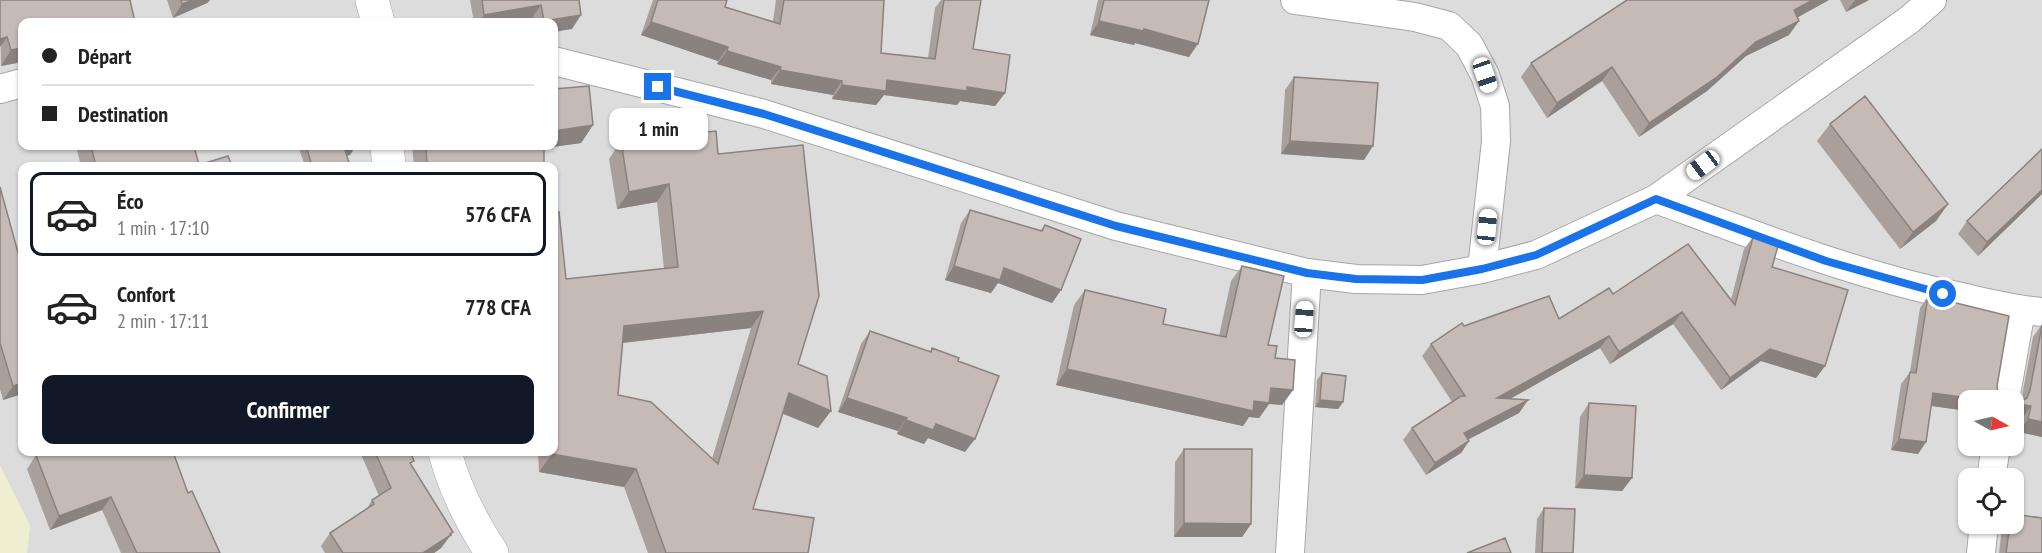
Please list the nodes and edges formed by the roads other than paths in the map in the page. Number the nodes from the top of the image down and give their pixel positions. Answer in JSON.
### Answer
{"nodes":[{"id":1,"x":372,"y":0,"type":"edge"},
{"id":2,"x":1295,"y":0,"type":"edge"},
{"id":3,"x":1932,"y":0,"type":"edge"},
{"id":4,"x":1416,"y":9,"type":"edge"},
{"id":5,"x":377,"y":18,"type":"edge"},
{"id":6,"x":558,"y":62,"type":"edge"},
{"id":7,"x":18,"y":84,"type":"edge"},
{"id":8,"x":0,"y":89,"type":"edge"},
{"id":9,"x":1656,"y":199,"type":"junction"},
{"id":10,"x":1482,"y":269,"type":"junction"},
{"id":11,"x":1307,"y":273,"type":"junction"},
{"id":12,"x":2031,"y":311,"type":"edge"},
{"id":13,"x":2008,"y":390,"type":"edge"},
{"id":14,"x":446,"y":456,"type":"edge"},
{"id":15,"x":1983,"y":534,"type":"edge"},
{"id":16,"x":490,"y":553,"type":"edge"},
{"id":17,"x":1290,"y":553,"type":"edge"},
{"id":18,"x":1981,"y":553,"type":"edge"}],
"edges":[{"from":1,"to":5,"type":"street"},
{"from":2,"to":4,"type":"street"},
{"from":3,"to":9,"type":"street"},
{"from":4,"to":10,"type":"street"},
{"from":6,"to":11,"type":"street"},
{"from":7,"to":8,"type":"street"},
{"from":9,"to":10,"type":"street"},
{"from":9,"to":12,"type":"street"},
{"from":10,"to":11,"type":"street"},
{"from":11,"to":17,"type":"street"},
{"from":12,"to":13,"type":"street"},
{"from":14,"to":16,"type":"street"},
{"from":15,"to":18,"type":"street"}]}
